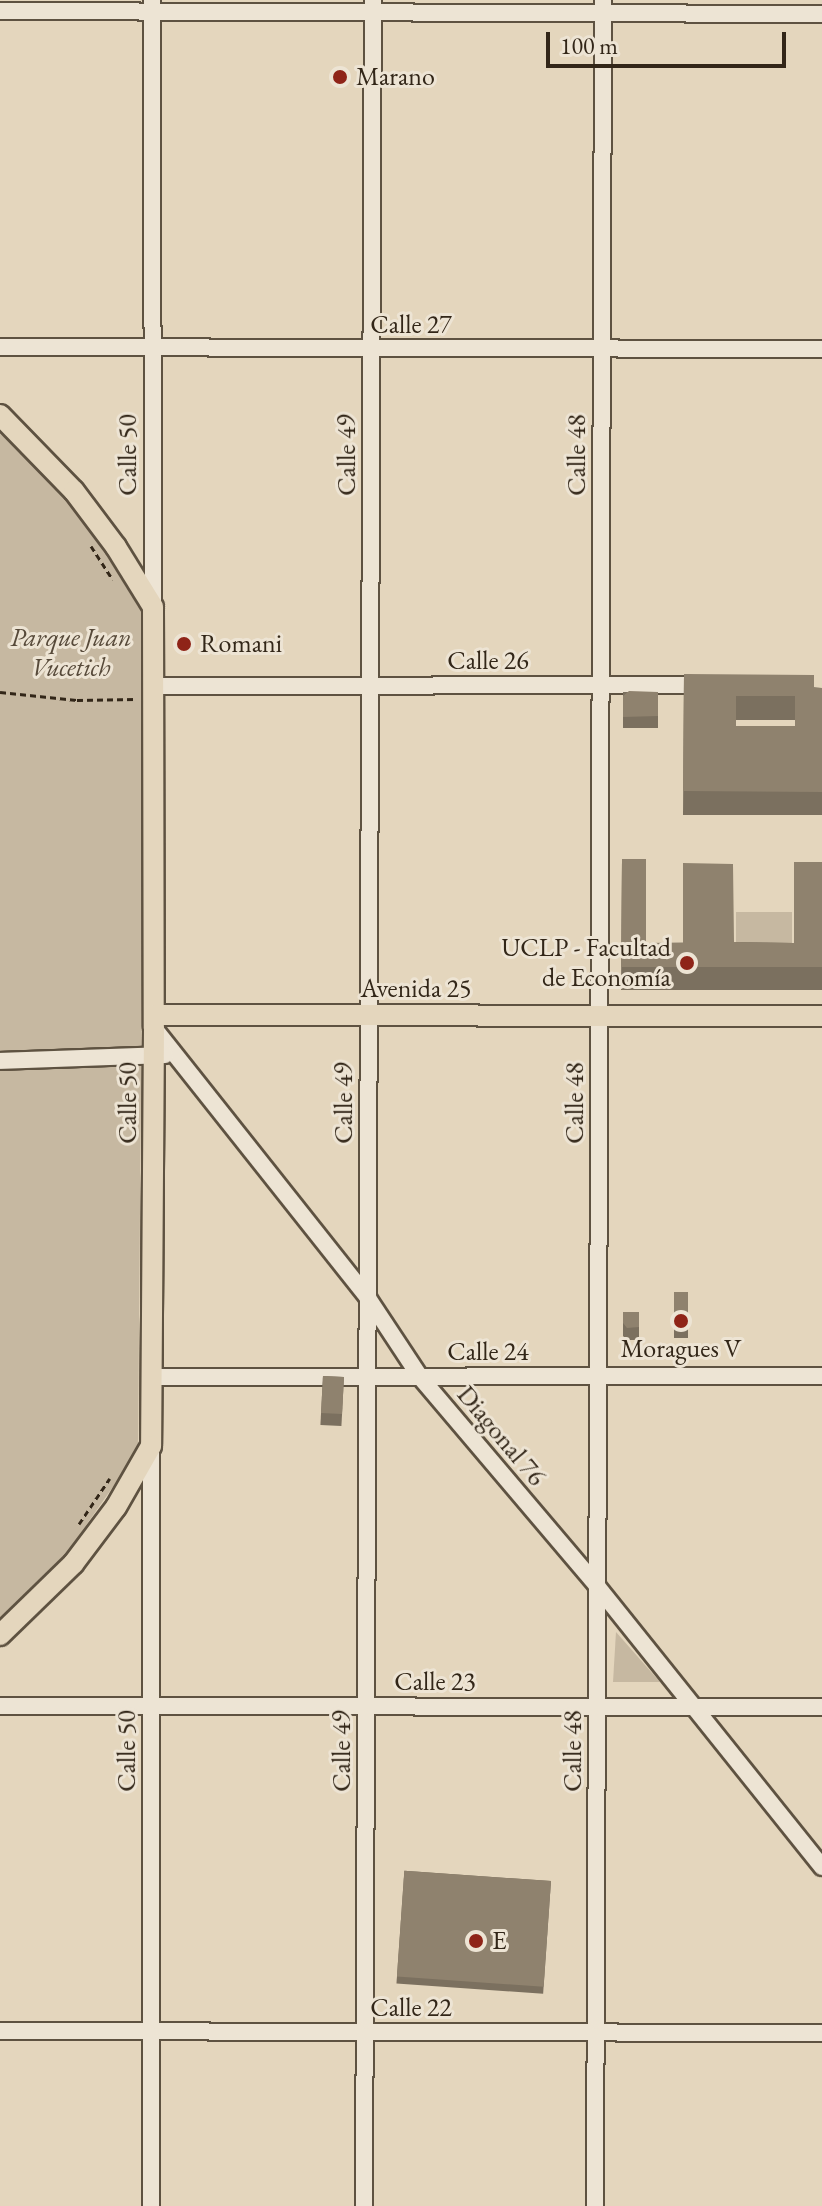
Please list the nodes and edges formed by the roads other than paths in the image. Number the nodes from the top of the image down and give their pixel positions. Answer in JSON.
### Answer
{"nodes":[{"id":1,"x":152,"y":7,"type":"edge"},
{"id":2,"x":373,"y":7,"type":"edge"},
{"id":3,"x":603,"y":7,"type":"edge"},
{"id":4,"x":0,"y":11,"type":"edge"},
{"id":5,"x":822,"y":14,"type":"edge"},
{"id":6,"x":0,"y":347,"type":"edge"},
{"id":7,"x":155,"y":348,"type":"junction"},
{"id":8,"x":371,"y":348,"type":"junction"},
{"id":9,"x":602,"y":349,"type":"junction"},
{"id":10,"x":822,"y":349,"type":"edge"},
{"id":11,"x":0,"y":415,"type":"edge"},
{"id":12,"x":153,"y":607,"type":"junction"},
{"id":13,"x":600,"y":685,"type":"junction"},
{"id":14,"x":727,"y":685,"type":"edge"},
{"id":15,"x":370,"y":686,"type":"junction"},
{"id":16,"x":146,"y":692,"type":"junction"},
{"id":17,"x":822,"y":1016,"type":"edge"},
{"id":18,"x":154,"y":1021,"type":"junction"},
{"id":19,"x":368,"y":1021,"type":"junction"},
{"id":20,"x":599,"y":1022,"type":"junction"},
{"id":21,"x":822,"y":1027,"type":"edge"},
{"id":22,"x":164,"y":1055,"type":"junction"},
{"id":23,"x":0,"y":1061,"type":"edge"},
{"id":24,"x":368,"y":1298,"type":"junction"},
{"id":25,"x":598,"y":1376,"type":"junction"},
{"id":26,"x":822,"y":1376,"type":"edge"},
{"id":27,"x":154,"y":1377,"type":"junction"},
{"id":28,"x":367,"y":1377,"type":"junction"},
{"id":29,"x":420,"y":1377,"type":"junction"},
{"id":30,"x":151,"y":1446,"type":"junction"},
{"id":31,"x":597,"y":1586,"type":"junction"},
{"id":32,"x":0,"y":1635,"type":"edge"},
{"id":33,"x":0,"y":1706,"type":"edge"},
{"id":34,"x":153,"y":1706,"type":"junction"},
{"id":35,"x":366,"y":1706,"type":"junction"},
{"id":36,"x":597,"y":1707,"type":"junction"},
{"id":37,"x":694,"y":1707,"type":"junction"},
{"id":38,"x":822,"y":1707,"type":"edge"},
{"id":39,"x":822,"y":1867,"type":"edge"},
{"id":40,"x":0,"y":2031,"type":"edge"},
{"id":41,"x":151,"y":2032,"type":"junction"},
{"id":42,"x":364,"y":2032,"type":"junction"},
{"id":43,"x":596,"y":2032,"type":"junction"},
{"id":44,"x":822,"y":2033,"type":"edge"},
{"id":45,"x":151,"y":2206,"type":"edge"},
{"id":46,"x":364,"y":2206,"type":"edge"},
{"id":47,"x":595,"y":2206,"type":"edge"}],
"edges":[{"from":1,"to":2,"type":"street"},
{"from":1,"to":4,"type":"street"},
{"from":1,"to":7,"type":"street","name":"Calle 50"},
{"from":2,"to":3,"type":"street"},
{"from":2,"to":8,"type":"street","name":"Calle 49"},
{"from":3,"to":5,"type":"street"},
{"from":3,"to":9,"type":"street","name":"Calle 48"},
{"from":6,"to":7,"type":"street","name":"Calle 27"},
{"from":7,"to":8,"type":"street","name":"Calle 27"},
{"from":7,"to":12,"type":"street","name":"Calle 50"},
{"from":8,"to":9,"type":"street","name":"Calle 27"},
{"from":8,"to":15,"type":"street","name":"Calle 49"},
{"from":9,"to":10,"type":"street","name":"Calle 27"},
{"from":9,"to":13,"type":"street","name":"Calle 48"},
{"from":11,"to":12,"type":"main road"},
{"from":12,"to":16,"type":"main road","name":"Calle 50"},
{"from":13,"to":14,"type":"street","name":"Calle 26"},
{"from":13,"to":15,"type":"street","name":"Calle 26"},
{"from":13,"to":20,"type":"street","name":"Calle 48"},
{"from":15,"to":16,"type":"street","name":"Calle 26"},
{"from":15,"to":19,"type":"street","name":"Calle 49"},
{"from":16,"to":18,"type":"main road","name":"Calle 50"},
{"from":17,"to":20,"type":"main road","name":"Avenida 25"},
{"from":18,"to":19,"type":"main road","name":"Avenida 25"},
{"from":18,"to":22,"type":"main road","name":"Calle 50"},
{"from":19,"to":20,"type":"main road","name":"Avenida 25"},
{"from":19,"to":24,"type":"street","name":"Calle 49"},
{"from":20,"to":21,"type":"main road","name":"Avenida 25"},
{"from":20,"to":25,"type":"street","name":"Calle 48"},
{"from":22,"to":23,"type":"street"},
{"from":22,"to":24,"type":"street","name":"Diagonal 76"},
{"from":22,"to":27,"type":"main road","name":"Calle 50"},
{"from":24,"to":28,"type":"street","name":"Calle 49"},
{"from":24,"to":29,"type":"street","name":"Diagonal 76"},
{"from":25,"to":26,"type":"street","name":"Calle 24"},
{"from":25,"to":29,"type":"street","name":"Calle 24"},
{"from":25,"to":31,"type":"street","name":"Calle 48"},
{"from":27,"to":28,"type":"street","name":"Calle 24"},
{"from":27,"to":30,"type":"main road","name":"Calle 50"},
{"from":28,"to":29,"type":"street","name":"Calle 24"},
{"from":28,"to":35,"type":"street","name":"Calle 49"},
{"from":29,"to":31,"type":"street","name":"Diagonal 76"},
{"from":30,"to":32,"type":"main road"},
{"from":30,"to":34,"type":"street","name":"Calle 50"},
{"from":31,"to":36,"type":"street","name":"Calle 48"},
{"from":31,"to":37,"type":"street","name":"Diagonal 76"},
{"from":33,"to":34,"type":"street","name":"Calle 23"},
{"from":34,"to":35,"type":"street","name":"Calle 23"},
{"from":34,"to":41,"type":"street","name":"Calle 50"},
{"from":35,"to":36,"type":"street","name":"Calle 23"},
{"from":35,"to":42,"type":"street","name":"Calle 49"},
{"from":36,"to":37,"type":"street","name":"Calle 23"},
{"from":36,"to":43,"type":"street","name":"Calle 48"},
{"from":37,"to":38,"type":"street","name":"Calle 23"},
{"from":37,"to":39,"type":"street","name":"Diagonal 76"},
{"from":40,"to":41,"type":"street","name":"Calle 22"},
{"from":41,"to":42,"type":"street","name":"Calle 22"},
{"from":41,"to":45,"type":"street","name":"Calle 50"},
{"from":42,"to":43,"type":"street","name":"Calle 22"},
{"from":42,"to":46,"type":"street","name":"Calle 49"},
{"from":43,"to":44,"type":"street","name":"Calle 22"},
{"from":43,"to":47,"type":"street","name":"Calle 48"}]}
